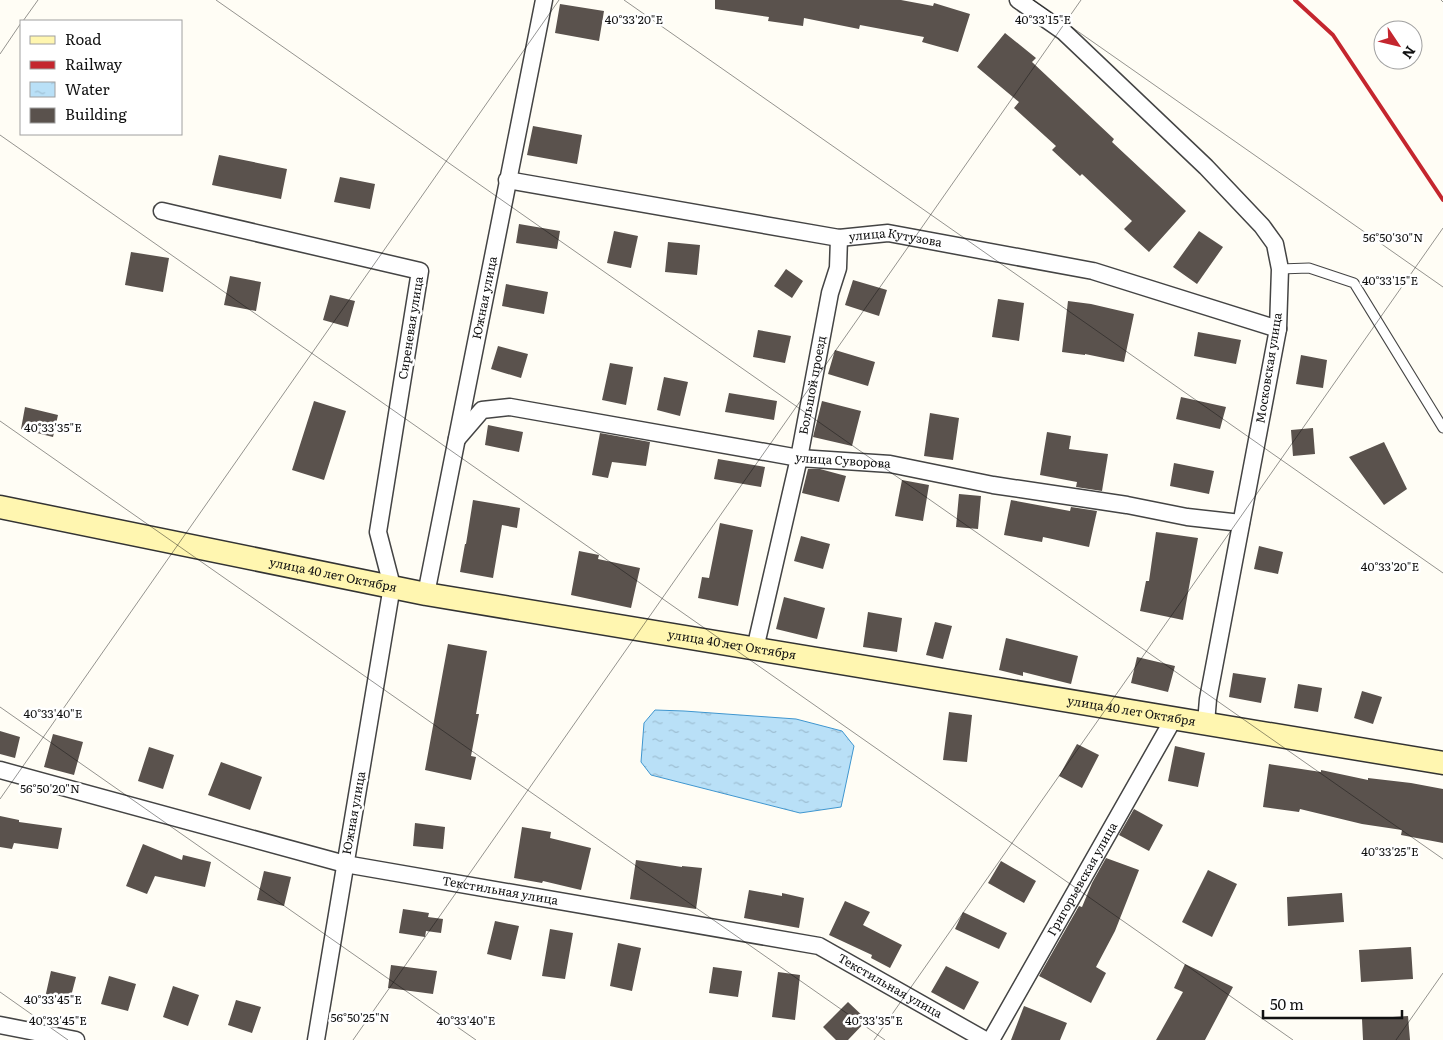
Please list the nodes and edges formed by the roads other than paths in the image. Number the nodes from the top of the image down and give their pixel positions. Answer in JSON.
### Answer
{"nodes":[{"id":1,"x":544,"y":0,"type":"edge"},
{"id":2,"x":1018,"y":0,"type":"edge"},
{"id":3,"x":507,"y":180,"type":"junction"},
{"id":4,"x":162,"y":212,"type":"dead end"},
{"id":5,"x":839,"y":238,"type":"junction"},
{"id":6,"x":1280,"y":269,"type":"junction"},
{"id":7,"x":1278,"y":329,"type":"junction"},
{"id":8,"x":1443,"y":428,"type":"edge"},
{"id":9,"x":457,"y":439,"type":"junction"},
{"id":10,"x":799,"y":458,"type":"junction"},
{"id":11,"x":0,"y":507,"type":"edge"},
{"id":12,"x":1241,"y":523,"type":"junction"},
{"id":13,"x":392,"y":586,"type":"junction"},
{"id":14,"x":426,"y":594,"type":"junction"},
{"id":15,"x":755,"y":649,"type":"junction"},
{"id":16,"x":1174,"y":718,"type":"junction"},
{"id":17,"x":1206,"y":723,"type":"junction"},
{"id":18,"x":1443,"y":763,"type":"edge"},
{"id":19,"x":0,"y":770,"type":"edge"},
{"id":20,"x":345,"y":864,"type":"junction"},
{"id":21,"x":0,"y":1025,"type":"edge"},
{"id":22,"x":76,"y":1040,"type":"edge"},
{"id":23,"x":316,"y":1040,"type":"edge"},
{"id":24,"x":985,"y":1040,"type":"edge"},
{"id":25,"x":991,"y":1040,"type":"edge"}],
"edges":[{"from":1,"to":3,"type":"street","name":"Южная улица"},
{"from":2,"to":6,"type":"street","name":"Московская улица"},
{"from":3,"to":5,"type":"street","name":"улица Кутузова"},
{"from":3,"to":9,"type":"street","name":"Южная улица"},
{"from":4,"to":13,"type":"street","name":"Сиреневая улица"},
{"from":5,"to":7,"type":"street","name":"улица Кутузова"},
{"from":5,"to":10,"type":"street","name":"Большой проезд"},
{"from":6,"to":7,"type":"street","name":"Московская улица"},
{"from":6,"to":8,"type":"lane"},
{"from":7,"to":12,"type":"street","name":"Московская улица"},
{"from":9,"to":10,"type":"street","name":"улица Суворова"},
{"from":9,"to":14,"type":"street","name":"Южная улица"},
{"from":10,"to":12,"type":"street","name":"улица Суворова"},
{"from":10,"to":15,"type":"street","name":"Большой проезд"},
{"from":11,"to":13,"type":"street","name":"улица 40 лет Октября"},
{"from":12,"to":17,"type":"street","name":"Московская улица"},
{"from":13,"to":14,"type":"street","name":"улица 40 лет Октября"},
{"from":13,"to":20,"type":"street","name":"Южная улица"},
{"from":14,"to":15,"type":"street","name":"улица 40 лет Октября"},
{"from":15,"to":16,"type":"street","name":"улица 40 лет Октября"},
{"from":16,"to":17,"type":"street","name":"улица 40 лет Октября"},
{"from":16,"to":25,"type":"street","name":"Григорьевская улица"},
{"from":17,"to":18,"type":"street","name":"улица 40 лет Октября"},
{"from":19,"to":20,"type":"street","name":"Текстильная улица"},
{"from":20,"to":23,"type":"street","name":"Южная улица"},
{"from":20,"to":24,"type":"street","name":"Текстильная улица"},
{"from":21,"to":22,"type":"street"}]}
